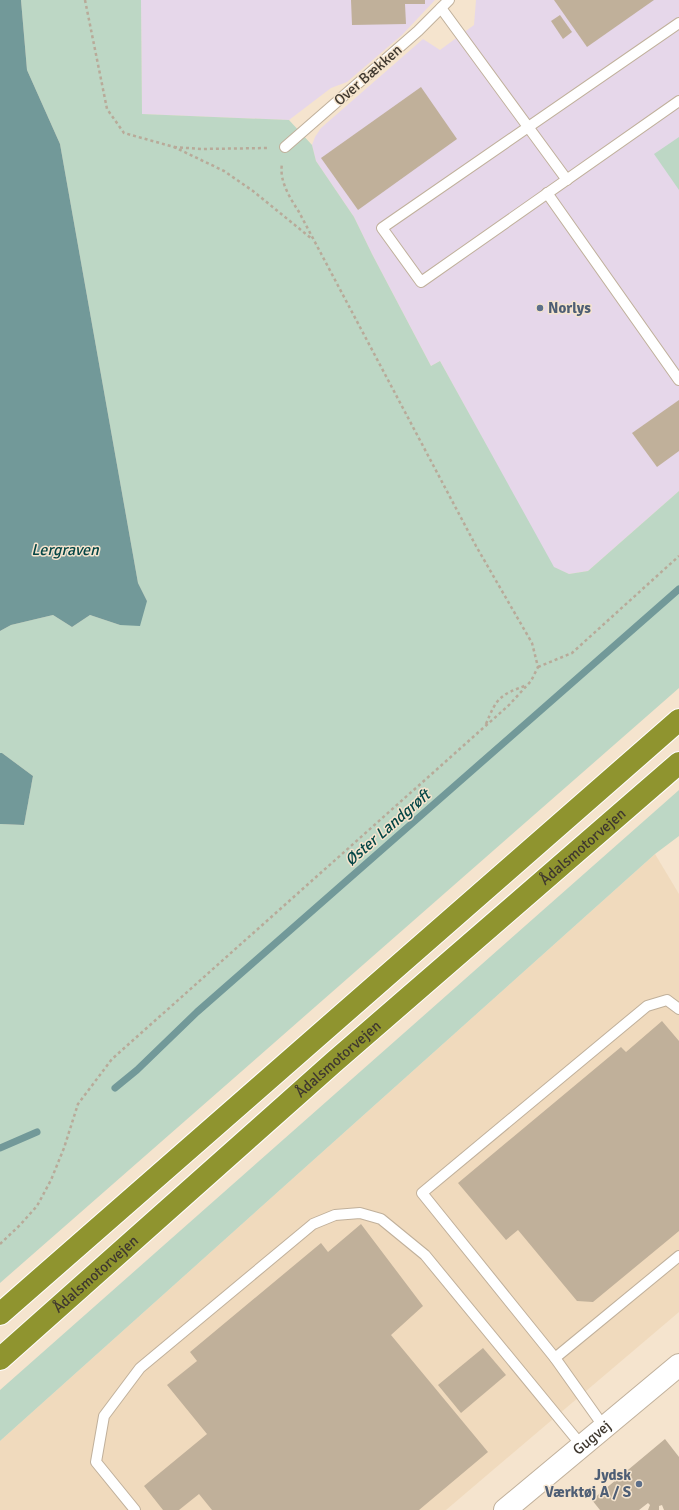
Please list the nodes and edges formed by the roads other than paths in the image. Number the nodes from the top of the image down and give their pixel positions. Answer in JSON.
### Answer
{"nodes":[{"id":1,"x":449,"y":0,"type":"edge"},
{"id":2,"x":440,"y":8,"type":"junction"},
{"id":3,"x":679,"y":23,"type":"edge"},
{"id":4,"x":679,"y":101,"type":"edge"},
{"id":5,"x":527,"y":127,"type":"junction"},
{"id":6,"x":285,"y":147,"type":"road end"},
{"id":7,"x":567,"y":180,"type":"junction"},
{"id":8,"x":547,"y":193,"type":"junction"},
{"id":9,"x":679,"y":380,"type":"edge"},
{"id":10,"x":679,"y":720,"type":"edge"},
{"id":11,"x":679,"y":763,"type":"edge"},
{"id":12,"x":679,"y":1009,"type":"edge"},
{"id":13,"x":679,"y":1256,"type":"edge"},
{"id":14,"x":0,"y":1314,"type":"edge"},
{"id":15,"x":555,"y":1358,"type":"junction"},
{"id":16,"x":0,"y":1359,"type":"edge"},
{"id":17,"x":679,"y":1365,"type":"edge"},
{"id":18,"x":604,"y":1428,"type":"junction"},
{"id":19,"x":582,"y":1446,"type":"junction"},
{"id":20,"x":135,"y":1510,"type":"edge"},
{"id":21,"x":505,"y":1510,"type":"edge"}],
"edges":[{"from":1,"to":2,"type":"lane","name":"Over Bækken"},
{"from":2,"to":5,"type":"lane"},
{"from":2,"to":6,"type":"lane","name":"Over Bækken"},
{"from":3,"to":5,"type":"lane"},
{"from":4,"to":7,"type":"lane"},
{"from":5,"to":7,"type":"lane"},
{"from":5,"to":8,"type":"lane"},
{"from":7,"to":8,"type":"lane"},
{"from":8,"to":9,"type":"lane"},
{"from":10,"to":14,"type":"highway","name":"Ådalsmotorvejen"},
{"from":11,"to":16,"type":"highway","name":"Ådalsmotorvejen"},
{"from":12,"to":15,"type":"lane"},
{"from":13,"to":15,"type":"lane"},
{"from":15,"to":18,"type":"lane"},
{"from":17,"to":18,"type":"street","name":"Gugvej"},
{"from":18,"to":19,"type":"street","name":"Gugvej"},
{"from":19,"to":20,"type":"lane"},
{"from":19,"to":21,"type":"street","name":"Gugvej"}]}
